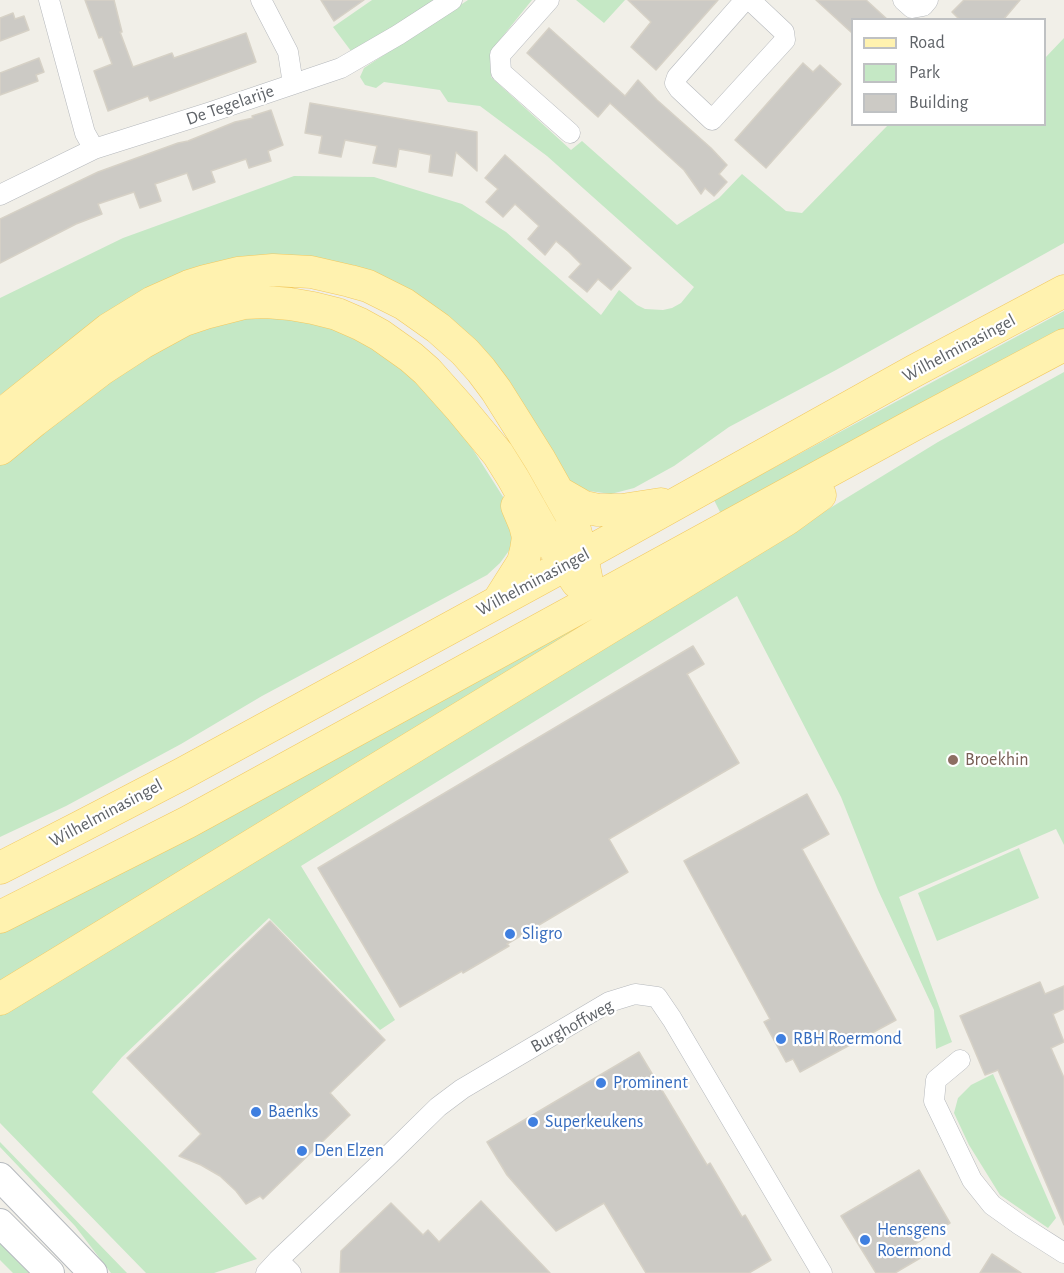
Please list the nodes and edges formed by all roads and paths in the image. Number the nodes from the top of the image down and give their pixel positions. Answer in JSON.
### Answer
{"nodes":[{"id":1,"x":49,"y":0,"type":"edge"},
{"id":2,"x":261,"y":0,"type":"edge"},
{"id":3,"x":452,"y":0,"type":"edge"},
{"id":4,"x":549,"y":0,"type":"edge"},
{"id":5,"x":745,"y":0,"type":"edge"},
{"id":6,"x":750,"y":0,"type":"edge"},
{"id":7,"x":903,"y":0,"type":"edge"},
{"id":8,"x":928,"y":0,"type":"edge"},
{"id":9,"x":293,"y":84,"type":"junction"},
{"id":10,"x":570,"y":134,"type":"dead end"},
{"id":11,"x":94,"y":149,"type":"junction"},
{"id":12,"x":1,"y":193,"type":"edge"},
{"id":13,"x":1064,"y":291,"type":"edge"},
{"id":14,"x":1064,"y":345,"type":"edge"},
{"id":15,"x":0,"y":416,"type":"edge"},
{"id":16,"x":917,"y":423,"type":"junction"},
{"id":17,"x":0,"y":449,"type":"edge"},
{"id":18,"x":498,"y":454,"type":"junction"},
{"id":19,"x":558,"y":492,"type":"junction"},
{"id":20,"x":680,"y":502,"type":"junction"},
{"id":21,"x":574,"y":561,"type":"junction"},
{"id":22,"x":498,"y":601,"type":"junction"},
{"id":23,"x":591,"y":602,"type":"junction"},
{"id":24,"x":0,"y":868,"type":"edge"},
{"id":25,"x":0,"y":916,"type":"edge"},
{"id":26,"x":0,"y":999,"type":"edge"},
{"id":27,"x":960,"y":1060,"type":"dead end"},
{"id":28,"x":0,"y":1178,"type":"edge"},
{"id":29,"x":0,"y":1223,"type":"edge"},
{"id":30,"x":1064,"y":1253,"type":"edge"},
{"id":31,"x":278,"y":1269,"type":"edge"},
{"id":32,"x":50,"y":1273,"type":"edge"},
{"id":33,"x":93,"y":1273,"type":"edge"},
{"id":34,"x":257,"y":1273,"type":"edge"},
{"id":35,"x":822,"y":1273,"type":"edge"}],
"edges":[{"from":1,"to":11,"type":"street"},
{"from":2,"to":9,"type":"street"},
{"from":3,"to":9,"type":"street","name":"De Tegelarije"},
{"from":4,"to":10,"type":"street"},
{"from":5,"to":6,"type":"street"},
{"from":7,"to":8,"type":"street"},
{"from":9,"to":11,"type":"street","name":"De Tegelarije"},
{"from":11,"to":12,"type":"street","name":"De Tegelarije"},
{"from":13,"to":20,"type":"main road","name":"Wilhelminasingel"},
{"from":14,"to":16,"type":"main road"},
{"from":15,"to":19,"type":"main road"},
{"from":16,"to":23,"type":"main road"},
{"from":16,"to":26,"type":"main road"},
{"from":17,"to":18,"type":"main road"},
{"from":18,"to":21,"type":"main road"},
{"from":18,"to":22,"type":"main road"},
{"from":19,"to":20,"type":"main road"},
{"from":19,"to":21,"type":"main road"},
{"from":20,"to":21,"type":"main road","name":"Wilhelminasingel"},
{"from":21,"to":22,"type":"main road","name":"Wilhelminasingel"},
{"from":21,"to":23,"type":"main road"},
{"from":22,"to":24,"type":"main road","name":"Wilhelminasingel"},
{"from":23,"to":25,"type":"main road"},
{"from":27,"to":30,"type":"street"},
{"from":28,"to":33,"type":"main road"},
{"from":29,"to":32,"type":"main road"},
{"from":31,"to":34,"type":"street","name":"Burghoffweg"},
{"from":31,"to":35,"type":"street","name":"Burghoffweg"}]}
